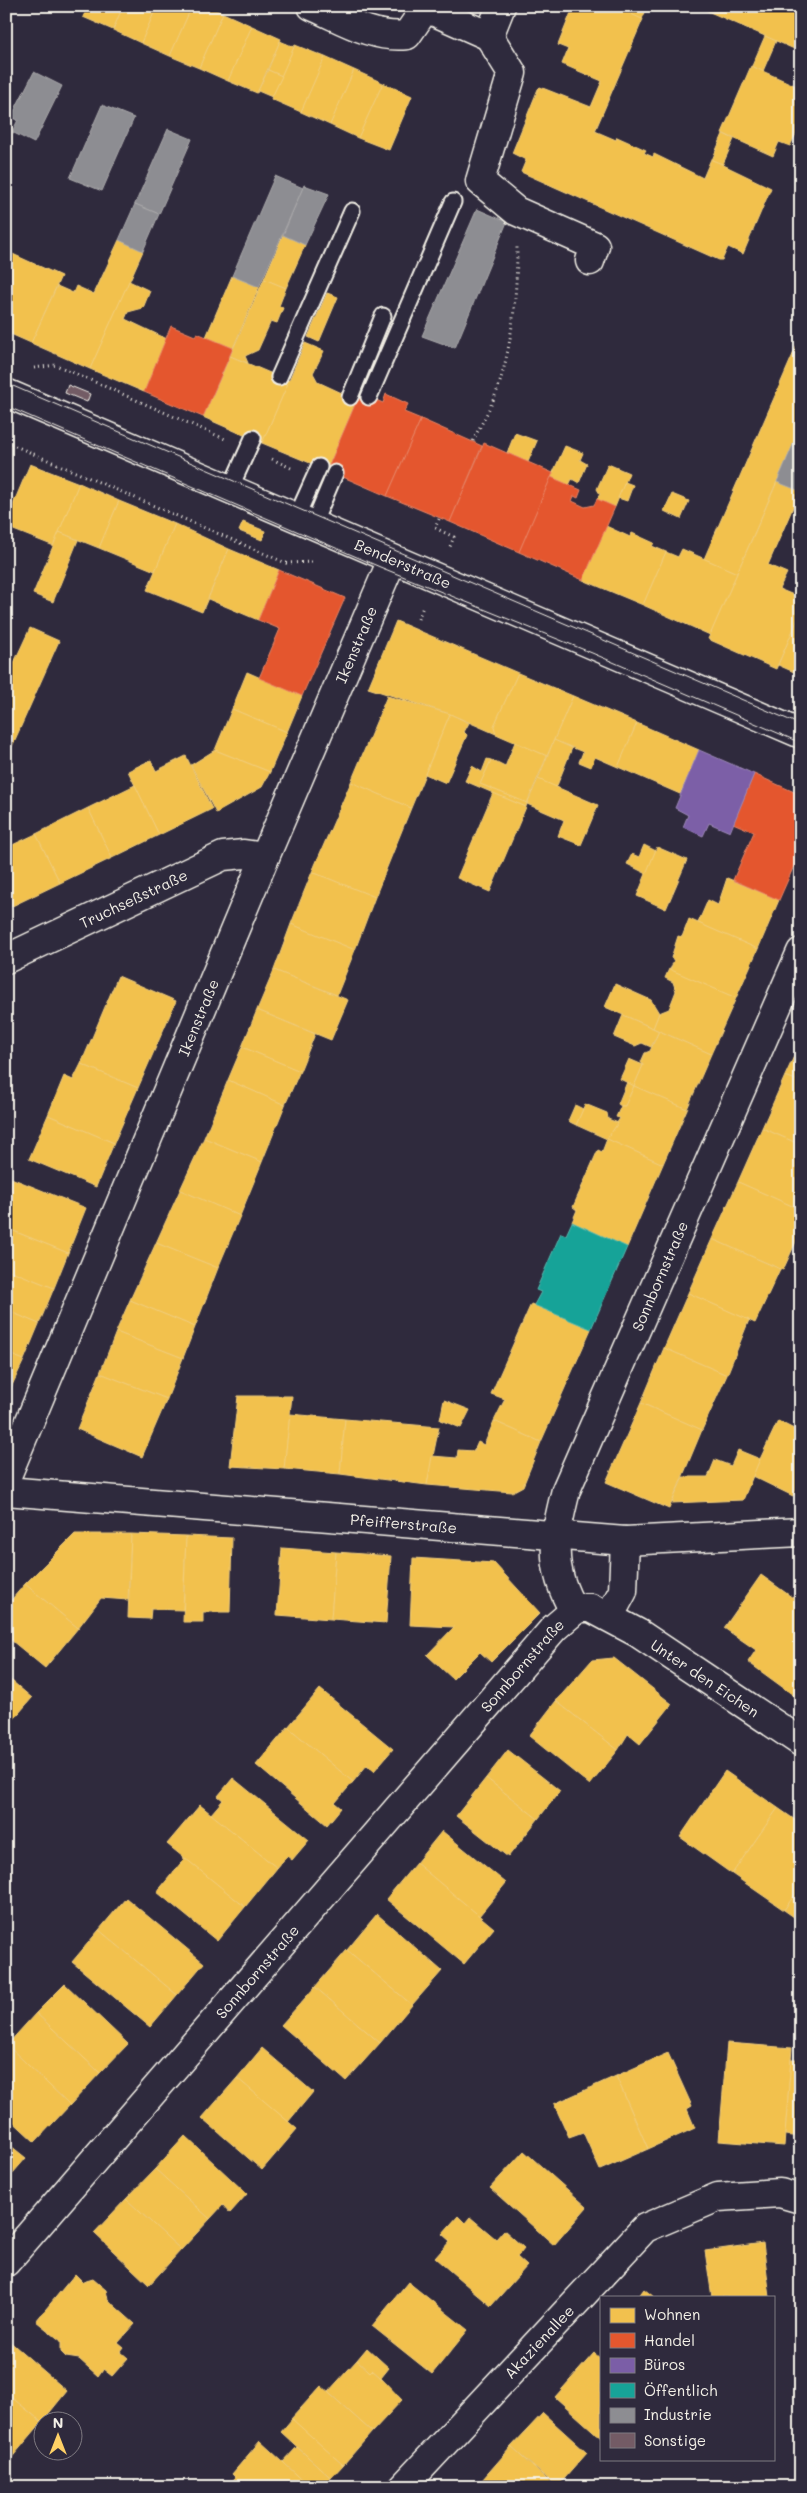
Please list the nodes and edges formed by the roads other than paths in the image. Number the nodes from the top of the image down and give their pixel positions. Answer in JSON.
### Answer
{"nodes":[{"id":1,"x":312,"y":6,"type":"edge"},
{"id":2,"x":501,"y":6,"type":"edge"},
{"id":3,"x":426,"y":7,"type":"edge"},
{"id":4,"x":489,"y":36,"type":"junction"},
{"id":5,"x":454,"y":202,"type":"dead end"},
{"id":6,"x":352,"y":211,"type":"dead end"},
{"id":7,"x":590,"y":261,"type":"dead end"},
{"id":8,"x":383,"y":316,"type":"dead end"},
{"id":9,"x":279,"y":377,"type":"dead end"},
{"id":10,"x":6,"y":393,"type":"edge"},
{"id":11,"x":350,"y":397,"type":"dead end"},
{"id":12,"x":369,"y":397,"type":"dead end"},
{"id":13,"x":251,"y":444,"type":"road end"},
{"id":14,"x":317,"y":472,"type":"road end"},
{"id":15,"x":335,"y":473,"type":"dead end"},
{"id":16,"x":230,"y":489,"type":"junction"},
{"id":17,"x":305,"y":522,"type":"junction"},
{"id":18,"x":392,"y":560,"type":"junction"},
{"id":19,"x":801,"y":734,"type":"edge"},
{"id":20,"x":265,"y":857,"type":"junction"},
{"id":21,"x":801,"y":952,"type":"edge"},
{"id":22,"x":6,"y":959,"type":"edge"},
{"id":23,"x":6,"y":1478,"type":"edge"},
{"id":24,"x":6,"y":1491,"type":"edge"},
{"id":25,"x":801,"y":1532,"type":"edge"},
{"id":26,"x":555,"y":1534,"type":"junction"},
{"id":27,"x":625,"y":1541,"type":"junction"},
{"id":28,"x":574,"y":1611,"type":"junction"},
{"id":29,"x":609,"y":1617,"type":"junction"},
{"id":30,"x":801,"y":1742,"type":"edge"},
{"id":31,"x":801,"y":2199,"type":"edge"},
{"id":32,"x":6,"y":2262,"type":"edge"},
{"id":33,"x":403,"y":2487,"type":"edge"}],
"edges":[{"from":1,"to":3,"type":"street"},
{"from":2,"to":4,"type":"street"},
{"from":3,"to":4,"type":"street"},
{"from":4,"to":7,"type":"street"},
{"from":5,"to":12,"type":"lane"},
{"from":6,"to":9,"type":"lane"},
{"from":8,"to":11,"type":"lane"},
{"from":10,"to":16,"type":"street","name":"Benderstraße"},
{"from":13,"to":16,"type":"lane"},
{"from":14,"to":17,"type":"lane"},
{"from":15,"to":17,"type":"lane"},
{"from":16,"to":17,"type":"street","name":"Benderstraße"},
{"from":17,"to":18,"type":"street","name":"Benderstraße"},
{"from":18,"to":19,"type":"street","name":"Benderstraße"},
{"from":18,"to":20,"type":"street","name":"Ikenstraße"},
{"from":20,"to":22,"type":"street","name":"Truchseßstraße"},
{"from":20,"to":23,"type":"street","name":"Ikenstraße"},
{"from":21,"to":26,"type":"street","name":"Sonnbornstraße"},
{"from":24,"to":26,"type":"street","name":"Pfeifferstraße"},
{"from":25,"to":27,"type":"street","name":"Pfeifferstraße"},
{"from":26,"to":27,"type":"street","name":"Pfeifferstraße"},
{"from":26,"to":28,"type":"street","name":"Sonnbornstraße"},
{"from":27,"to":29,"type":"street"},
{"from":28,"to":29,"type":"street","name":"Unter den Eichen"},
{"from":28,"to":32,"type":"street","name":"Sonnbornstraße"},
{"from":29,"to":30,"type":"street","name":"Unter den Eichen"},
{"from":31,"to":33,"type":"street","name":"Akazienallee"}]}
